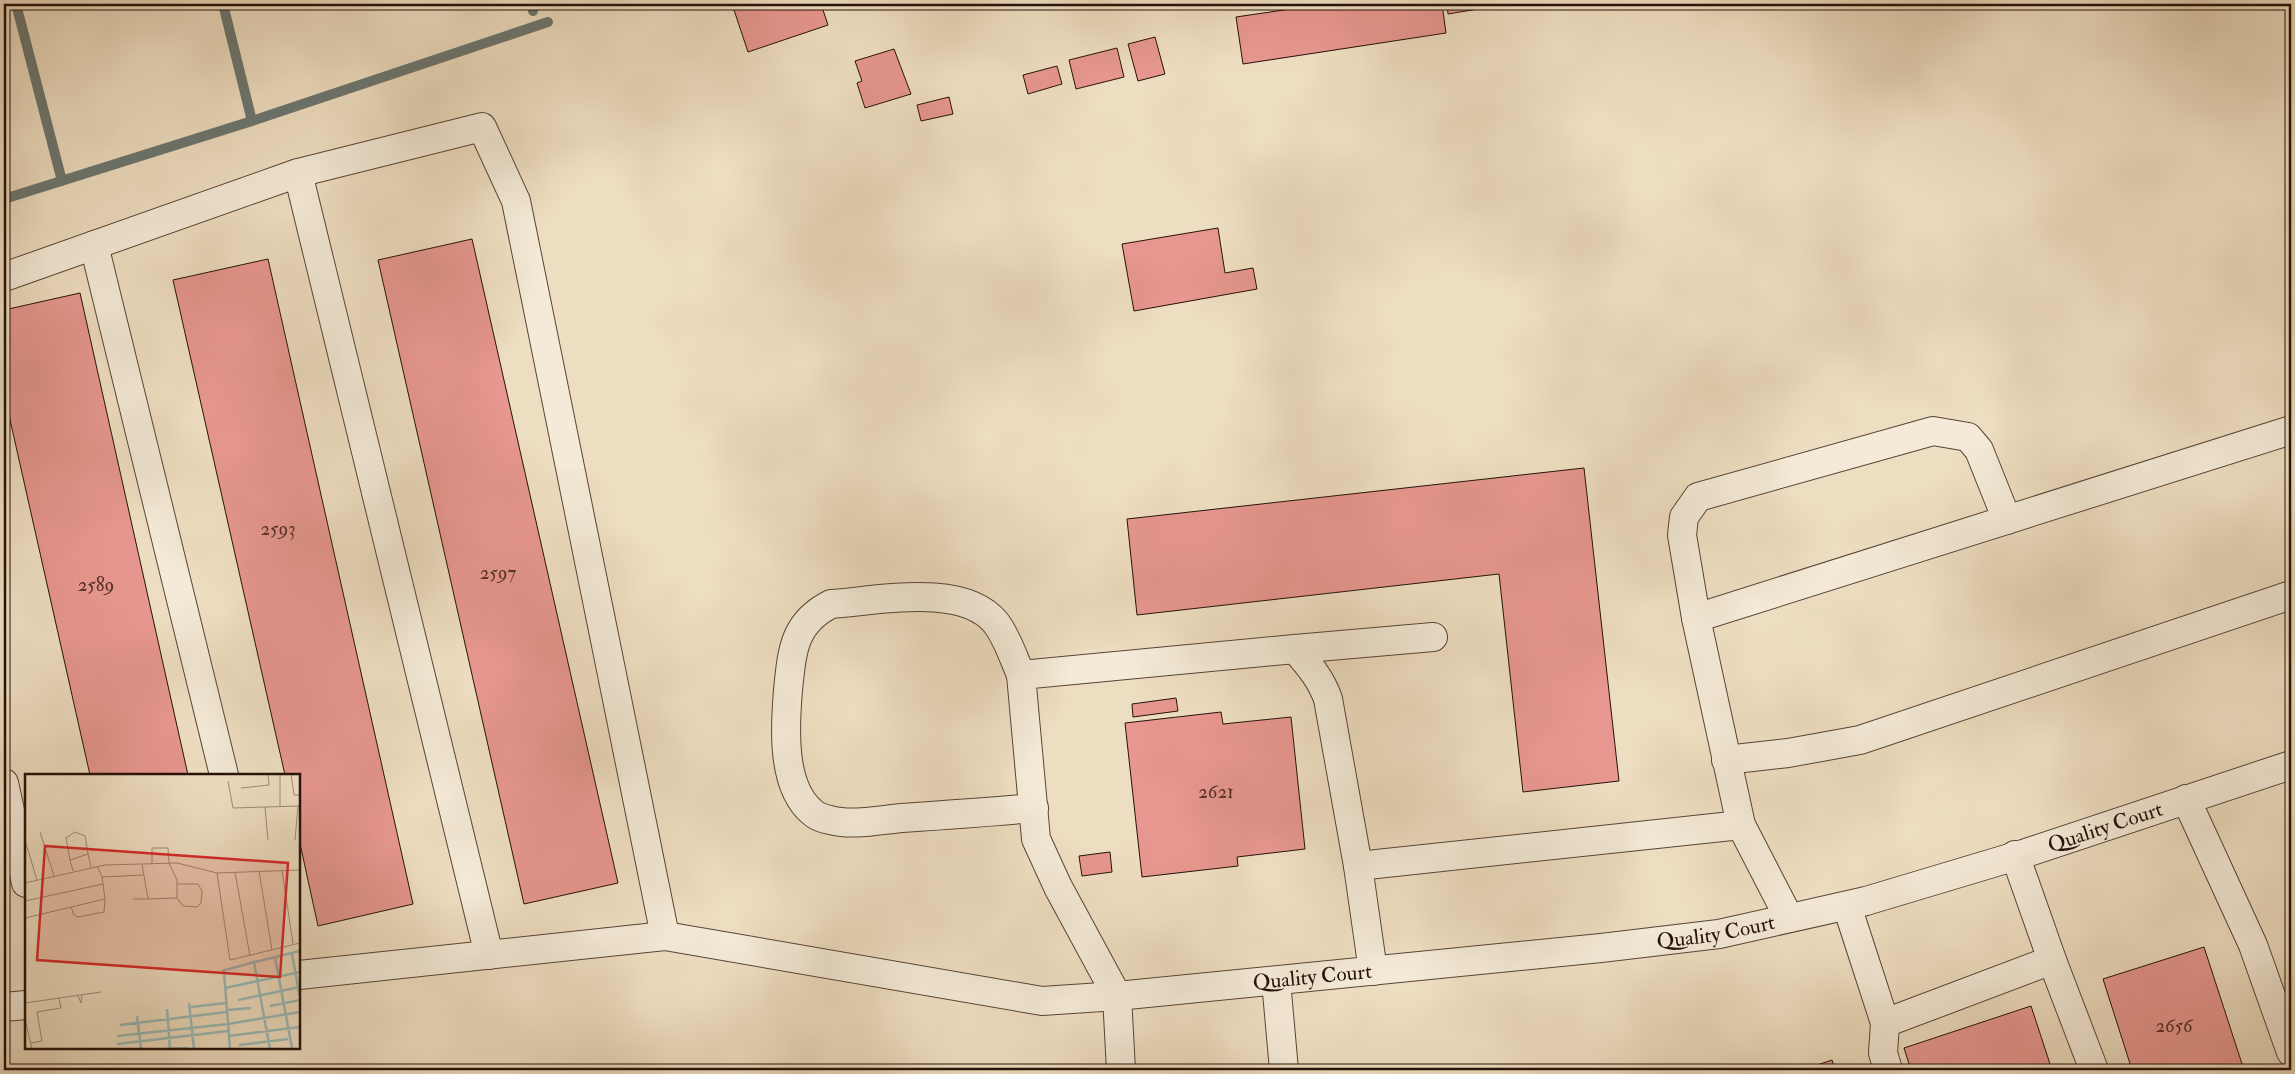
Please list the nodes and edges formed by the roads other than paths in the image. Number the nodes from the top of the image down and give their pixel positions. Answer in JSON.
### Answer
{"nodes":[{"id":1,"x":298,"y":174,"type":"junction"},
{"id":2,"x":94,"y":245,"type":"junction"},
{"id":3,"x":4,"y":277,"type":"edge"},
{"id":4,"x":2291,"y":430,"type":"edge"},
{"id":5,"x":2007,"y":520,"type":"junction"},
{"id":6,"x":2291,"y":595,"type":"edge"},
{"id":7,"x":1696,"y":618,"type":"junction"},
{"id":8,"x":1433,"y":636,"type":"dead end"},
{"id":9,"x":1295,"y":649,"type":"junction"},
{"id":10,"x":1021,"y":675,"type":"junction"},
{"id":11,"x":1726,"y":760,"type":"junction"},
{"id":12,"x":2291,"y":765,"type":"edge"},
{"id":13,"x":224,"y":774,"type":"edge"},
{"id":14,"x":4,"y":783,"type":"edge"},
{"id":15,"x":2186,"y":799,"type":"junction"},
{"id":16,"x":1034,"y":808,"type":"junction"},
{"id":17,"x":1741,"y":825,"type":"junction"},
{"id":18,"x":2015,"y":855,"type":"junction"},
{"id":19,"x":1358,"y":866,"type":"junction"},
{"id":20,"x":25,"y":878,"type":"edge"},
{"id":21,"x":1847,"y":906,"type":"junction"},
{"id":22,"x":1790,"y":918,"type":"junction"},
{"id":23,"x":664,"y":936,"type":"junction"},
{"id":24,"x":489,"y":955,"type":"junction"},
{"id":25,"x":2052,"y":960,"type":"junction"},
{"id":26,"x":1373,"y":971,"type":"junction"},
{"id":27,"x":300,"y":976,"type":"edge"},
{"id":28,"x":1276,"y":981,"type":"junction"},
{"id":29,"x":1117,"y":996,"type":"junction"},
{"id":30,"x":25,"y":1004,"type":"edge"},
{"id":31,"x":4,"y":1007,"type":"edge"},
{"id":32,"x":1885,"y":1023,"type":"junction"},
{"id":33,"x":2291,"y":1052,"type":"edge"},
{"id":34,"x":1121,"y":1070,"type":"edge"},
{"id":35,"x":1284,"y":1070,"type":"edge"},
{"id":36,"x":1888,"y":1070,"type":"edge"},
{"id":37,"x":2094,"y":1070,"type":"edge"}],
"edges":[{"from":1,"to":2,"type":"street"},
{"from":1,"to":23,"type":"street"},
{"from":1,"to":24,"type":"street"},
{"from":2,"to":3,"type":"street"},
{"from":2,"to":13,"type":"street"},
{"from":4,"to":5,"type":"street"},
{"from":5,"to":7,"type":"street"},
{"from":5,"to":7,"type":"street"},
{"from":6,"to":11,"type":"street"},
{"from":7,"to":11,"type":"street"},
{"from":8,"to":9,"type":"street"},
{"from":9,"to":10,"type":"street"},
{"from":9,"to":19,"type":"street"},
{"from":10,"to":16,"type":"street"},
{"from":10,"to":16,"type":"street"},
{"from":11,"to":17,"type":"street"},
{"from":12,"to":15,"type":"street","name":"Quality Court"},
{"from":14,"to":20,"type":"street"},
{"from":15,"to":18,"type":"street","name":"Quality Court"},
{"from":15,"to":33,"type":"street"},
{"from":16,"to":29,"type":"street"},
{"from":17,"to":19,"type":"street"},
{"from":17,"to":22,"type":"street"},
{"from":18,"to":21,"type":"street","name":"Quality Court"},
{"from":18,"to":25,"type":"street"},
{"from":19,"to":26,"type":"street"},
{"from":21,"to":22,"type":"street","name":"Quality Court"},
{"from":21,"to":32,"type":"street"},
{"from":22,"to":26,"type":"street","name":"Quality Court"},
{"from":23,"to":24,"type":"street","name":"Quality Court"},
{"from":23,"to":29,"type":"street","name":"Quality Court"},
{"from":24,"to":27,"type":"street","name":"Quality Court"},
{"from":25,"to":32,"type":"street"},
{"from":25,"to":37,"type":"street"},
{"from":26,"to":28,"type":"street","name":"Quality Court"},
{"from":28,"to":29,"type":"street","name":"Quality Court"},
{"from":28,"to":35,"type":"street"},
{"from":29,"to":34,"type":"street"},
{"from":30,"to":31,"type":"street"},
{"from":32,"to":36,"type":"street"}]}
